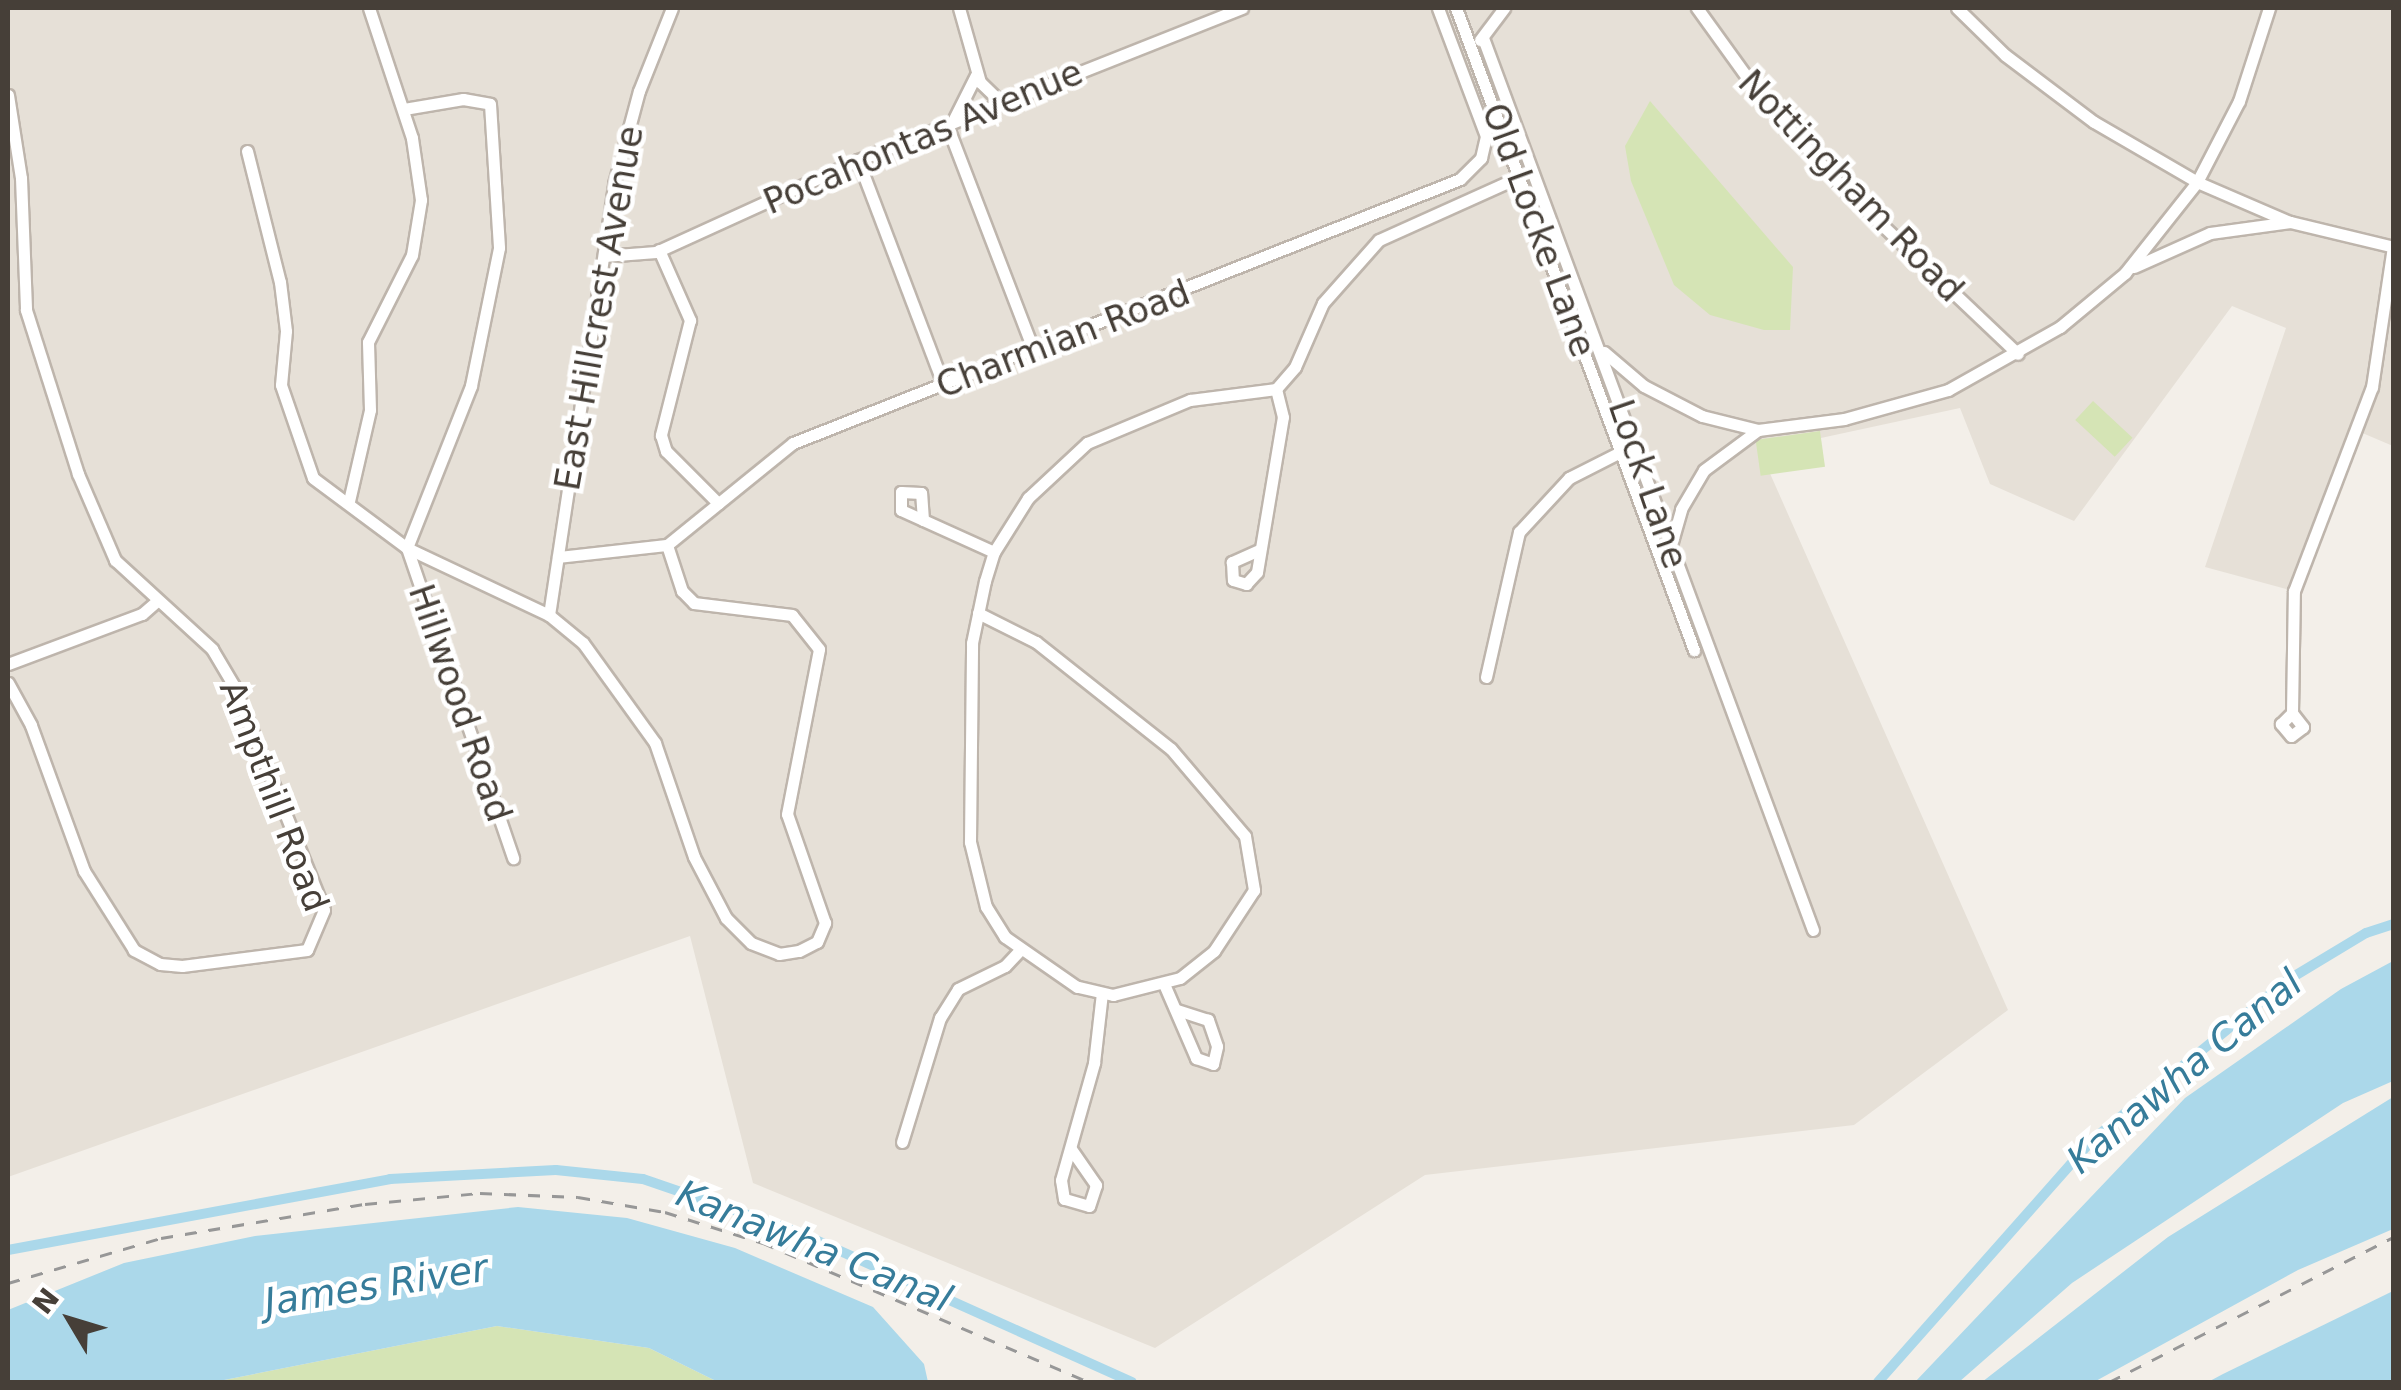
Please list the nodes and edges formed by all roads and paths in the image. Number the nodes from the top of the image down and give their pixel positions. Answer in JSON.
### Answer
{"nodes":[{"id":1,"x":369,"y":8,"type":"edge"},
{"id":2,"x":672,"y":8,"type":"edge"},
{"id":3,"x":959,"y":8,"type":"edge"},
{"id":4,"x":1242,"y":8,"type":"edge"},
{"id":5,"x":1438,"y":8,"type":"edge"},
{"id":6,"x":1456,"y":8,"type":"edge"},
{"id":7,"x":1504,"y":8,"type":"edge"},
{"id":8,"x":1696,"y":8,"type":"edge"},
{"id":9,"x":1957,"y":8,"type":"edge"},
{"id":10,"x":2269,"y":8,"type":"edge"},
{"id":11,"x":1477,"y":41,"type":"junction"},
{"id":12,"x":978,"y":71,"type":"junction"},
{"id":13,"x":8,"y":95,"type":"edge"},
{"id":14,"x":1001,"y":102,"type":"junction"},
{"id":15,"x":404,"y":109,"type":"junction"},
{"id":16,"x":949,"y":123,"type":"junction"},
{"id":17,"x":247,"y":151,"type":"dead end"},
{"id":18,"x":858,"y":160,"type":"junction"},
{"id":19,"x":1518,"y":178,"type":"junction"},
{"id":20,"x":2198,"y":182,"type":"junction"},
{"id":21,"x":2290,"y":222,"type":"junction"},
{"id":22,"x":2393,"y":247,"type":"edge"},
{"id":23,"x":660,"y":250,"type":"junction"},
{"id":24,"x":604,"y":256,"type":"junction"},
{"id":25,"x":2125,"y":273,"type":"junction"},
{"id":26,"x":1586,"y":315,"type":"junction"},
{"id":27,"x":1574,"y":320,"type":"junction"},
{"id":28,"x":1602,"y":350,"type":"junction"},
{"id":29,"x":1034,"y":352,"type":"junction"},
{"id":30,"x":2018,"y":354,"type":"junction"},
{"id":31,"x":944,"y":386,"type":"junction"},
{"id":32,"x":1276,"y":389,"type":"junction"},
{"id":33,"x":1758,"y":430,"type":"junction"},
{"id":34,"x":1618,"y":453,"type":"junction"},
{"id":35,"x":348,"y":500,"type":"junction"},
{"id":36,"x":718,"y":503,"type":"junction"},
{"id":37,"x":923,"y":520,"type":"dead end"},
{"id":38,"x":667,"y":545,"type":"junction"},
{"id":39,"x":408,"y":548,"type":"junction"},
{"id":40,"x":1670,"y":548,"type":"junction"},
{"id":41,"x":1259,"y":550,"type":"dead end"},
{"id":42,"x":994,"y":552,"type":"junction"},
{"id":43,"x":558,"y":557,"type":"junction"},
{"id":44,"x":156,"y":601,"type":"junction"},
{"id":45,"x":978,"y":614,"type":"junction"},
{"id":46,"x":548,"y":616,"type":"junction"},
{"id":47,"x":1694,"y":650,"type":"dead end"},
{"id":48,"x":8,"y":664,"type":"edge"},
{"id":49,"x":1486,"y":677,"type":"dead end"},
{"id":50,"x":8,"y":683,"type":"edge"},
{"id":51,"x":2292,"y":714,"type":"dead end"},
{"id":52,"x":513,"y":858,"type":"dead end"},
{"id":53,"x":1814,"y":930,"type":"dead end"},
{"id":54,"x":1020,"y":950,"type":"junction"},
{"id":55,"x":1164,"y":984,"type":"junction"},
{"id":56,"x":1102,"y":992,"type":"junction"},
{"id":57,"x":1178,"y":1010,"type":"junction"},
{"id":58,"x":902,"y":1142,"type":"dead end"},
{"id":59,"x":1071,"y":1149,"type":"junction"}],
"edges":[{"from":1,"to":15,"type":"street"},
{"from":2,"to":24,"type":"street","name":"East Hillcrest Avenue"},
{"from":3,"to":12,"type":"street"},
{"from":4,"to":14,"type":"street","name":"Pocahontas Avenue"},
{"from":5,"to":29,"type":"street","name":"Charmian Road"},
{"from":6,"to":11,"type":"street","name":"Old Locke Lane"},
{"from":7,"to":11,"type":"street"},
{"from":8,"to":30,"type":"street","name":"Nottingham Road"},
{"from":9,"to":20,"type":"street"},
{"from":10,"to":20,"type":"street"},
{"from":11,"to":19,"type":"street","name":"Old Locke Lane"},
{"from":11,"to":26,"type":"street","name":"Lock Lane"},
{"from":12,"to":14,"type":"street"},
{"from":12,"to":16,"type":"street"},
{"from":13,"to":44,"type":"street","name":"Ampthill Road"},
{"from":14,"to":16,"type":"street","name":"Pocahontas Avenue"},
{"from":15,"to":35,"type":"street"},
{"from":15,"to":39,"type":"street"},
{"from":16,"to":18,"type":"street","name":"Pocahontas Avenue"},
{"from":16,"to":29,"type":"street"},
{"from":17,"to":35,"type":"street"},
{"from":18,"to":23,"type":"street","name":"Pocahontas Avenue"},
{"from":18,"to":31,"type":"street"},
{"from":19,"to":27,"type":"street","name":"Old Locke Lane"},
{"from":19,"to":32,"type":"street"},
{"from":20,"to":21,"type":"street"},
{"from":20,"to":25,"type":"street"},
{"from":21,"to":22,"type":"street"},
{"from":21,"to":25,"type":"street"},
{"from":22,"to":51,"type":"street"},
{"from":23,"to":24,"type":"street","name":"Pocahontas Avenue"},
{"from":23,"to":36,"type":"street"},
{"from":24,"to":43,"type":"street","name":"East Hillcrest Avenue"},
{"from":25,"to":30,"type":"street"},
{"from":26,"to":27,"type":"street"},
{"from":26,"to":28,"type":"street","name":"Lock Lane"},
{"from":27,"to":34,"type":"street","name":"Old Locke Lane"},
{"from":28,"to":33,"type":"street"},
{"from":28,"to":40,"type":"street","name":"Lock Lane"},
{"from":29,"to":31,"type":"street","name":"Charmian Road"},
{"from":30,"to":33,"type":"street"},
{"from":31,"to":36,"type":"street","name":"Charmian Road"},
{"from":32,"to":41,"type":"street"},
{"from":32,"to":42,"type":"street"},
{"from":33,"to":40,"type":"street"},
{"from":34,"to":47,"type":"street","name":"Old Locke Lane"},
{"from":34,"to":49,"type":"street"},
{"from":35,"to":39,"type":"street"},
{"from":36,"to":38,"type":"street","name":"Charmian Road"},
{"from":37,"to":42,"type":"street"},
{"from":38,"to":43,"type":"street"},
{"from":38,"to":46,"type":"street"},
{"from":39,"to":46,"type":"street"},
{"from":39,"to":52,"type":"street","name":"Hillwood Road"},
{"from":40,"to":53,"type":"street","name":"Lock Lane"},
{"from":42,"to":45,"type":"street"},
{"from":43,"to":46,"type":"street","name":"East Hillcrest Avenue"},
{"from":44,"to":48,"type":"street"},
{"from":44,"to":50,"type":"street","name":"Ampthill Road"},
{"from":45,"to":54,"type":"street"},
{"from":45,"to":55,"type":"street"},
{"from":54,"to":56,"type":"street"},
{"from":54,"to":58,"type":"street"},
{"from":55,"to":56,"type":"street"},
{"from":55,"to":57,"type":"street"},
{"from":56,"to":59,"type":"street"},
{"from":57,"to":57,"type":"street"},
{"from":59,"to":59,"type":"street"}]}
